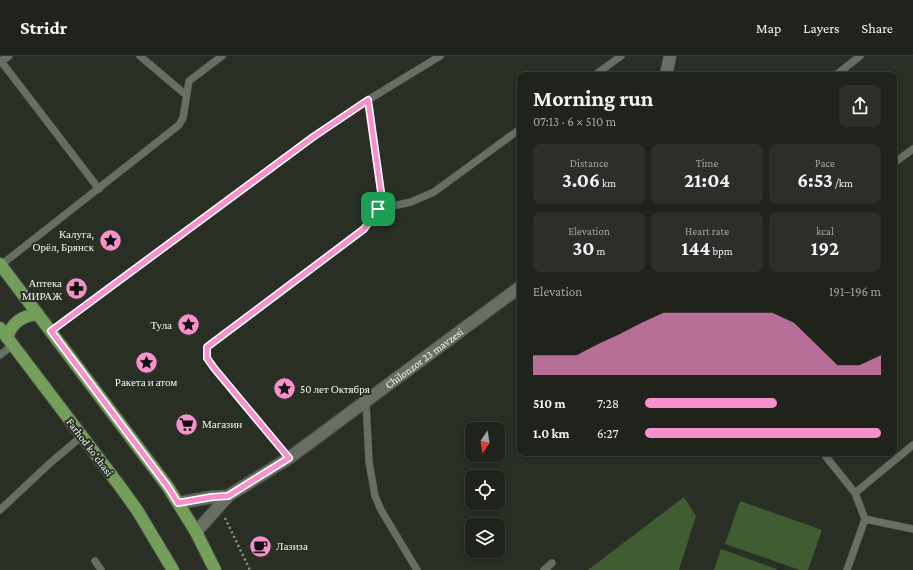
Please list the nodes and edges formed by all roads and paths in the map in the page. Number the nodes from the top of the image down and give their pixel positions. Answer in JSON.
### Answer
{"nodes":[{"id":1,"x":9,"y":56,"type":"edge"},
{"id":2,"x":140,"y":56,"type":"edge"},
{"id":3,"x":222,"y":56,"type":"edge"},
{"id":4,"x":440,"y":56,"type":"edge"},
{"id":5,"x":621,"y":56,"type":"edge"},
{"id":6,"x":670,"y":56,"type":"edge"},
{"id":7,"x":860,"y":56,"type":"edge"},
{"id":8,"x":0,"y":61,"type":"edge"},
{"id":9,"x":599,"y":72,"type":"edge"},
{"id":10,"x":667,"y":72,"type":"edge"},
{"id":11,"x":840,"y":72,"type":"edge"},
{"id":12,"x":186,"y":95,"type":"junction"},
{"id":13,"x":368,"y":100,"type":"junction"},
{"id":14,"x":517,"y":131,"type":"edge"},
{"id":15,"x":913,"y":149,"type":"edge"},
{"id":16,"x":897,"y":161,"type":"edge"},
{"id":17,"x":99,"y":189,"type":"junction"},
{"id":18,"x":378,"y":209,"type":"junction"},
{"id":19,"x":0,"y":266,"type":"edge"},
{"id":20,"x":517,"y":289,"type":"edge"},
{"id":21,"x":38,"y":314,"type":"junction"},
{"id":22,"x":51,"y":331,"type":"junction"},
{"id":23,"x":7,"y":337,"type":"edge"},
{"id":24,"x":0,"y":355,"type":"edge"},
{"id":25,"x":366,"y":402,"type":"junction"},
{"id":26,"x":82,"y":436,"type":"junction"},
{"id":27,"x":913,"y":445,"type":"edge"},
{"id":28,"x":825,"y":456,"type":"edge"},
{"id":29,"x":289,"y":458,"type":"junction"},
{"id":30,"x":855,"y":493,"type":"junction"},
{"id":31,"x":228,"y":496,"type":"junction"},
{"id":32,"x":178,"y":503,"type":"junction"},
{"id":33,"x":220,"y":506,"type":"junction"},
{"id":34,"x":0,"y":510,"type":"edge"},
{"id":35,"x":865,"y":519,"type":"junction"},
{"id":36,"x":913,"y":529,"type":"edge"},
{"id":37,"x":196,"y":532,"type":"junction"},
{"id":38,"x":95,"y":561,"type":"dead end"},
{"id":39,"x":552,"y":563,"type":"dead end"},
{"id":40,"x":101,"y":570,"type":"edge"},
{"id":41,"x":173,"y":570,"type":"edge"},
{"id":42,"x":215,"y":570,"type":"edge"},
{"id":43,"x":250,"y":570,"type":"edge"},
{"id":44,"x":417,"y":570,"type":"edge"},
{"id":45,"x":544,"y":570,"type":"edge"},
{"id":46,"x":847,"y":570,"type":"edge"}],
"edges":[{"from":1,"to":8,"type":"lane"},
{"from":2,"to":12,"type":"lane"},
{"from":3,"to":12,"type":"lane"},
{"from":4,"to":13,"type":"lane"},
{"from":5,"to":9,"type":"lane"},
{"from":6,"to":10,"type":"street"},
{"from":7,"to":11,"type":"lane"},
{"from":8,"to":17,"type":"lane"},
{"from":12,"to":17,"type":"lane"},
{"from":13,"to":18,"type":"lane"},
{"from":13,"to":22,"type":"lane"},
{"from":14,"to":18,"type":"lane"},
{"from":15,"to":16,"type":"lane"},
{"from":17,"to":19,"type":"lane"},
{"from":18,"to":29,"type":"lane"},
{"from":19,"to":21,"type":"main road"},
{"from":20,"to":25,"type":"street","name":"Chilonzor 23 mavzesi"},
{"from":21,"to":22,"type":"main road"},
{"from":21,"to":23,"type":"main road"},
{"from":22,"to":32,"type":"main road"},
{"from":23,"to":24,"type":"lane"},
{"from":23,"to":26,"type":"main road","name":"Farhod ko'chasi"},
{"from":25,"to":29,"type":"street","name":"Chilonzor 23 mavzesi"},
{"from":25,"to":44,"type":"lane"},
{"from":26,"to":34,"type":"lane"},
{"from":26,"to":41,"type":"main road","name":"Farhod ko'chasi"},
{"from":27,"to":30,"type":"lane"},
{"from":28,"to":30,"type":"lane"},
{"from":29,"to":31,"type":"street","name":"Chilonzor 23 mavzesi"},
{"from":30,"to":35,"type":"lane"},
{"from":31,"to":32,"type":"street","name":"Chilonzor 23 mavzesi"},
{"from":31,"to":33,"type":"street","name":"Chilonzor 23 mavzesi"},
{"from":32,"to":37,"type":"main road"},
{"from":33,"to":37,"type":"street","name":"Chilonzor 23 mavzesi"},
{"from":33,"to":43,"type":"path"},
{"from":35,"to":36,"type":"lane"},
{"from":35,"to":46,"type":"lane"},
{"from":37,"to":42,"type":"main road"},
{"from":38,"to":40,"type":"lane"},
{"from":39,"to":45,"type":"lane"}]}
